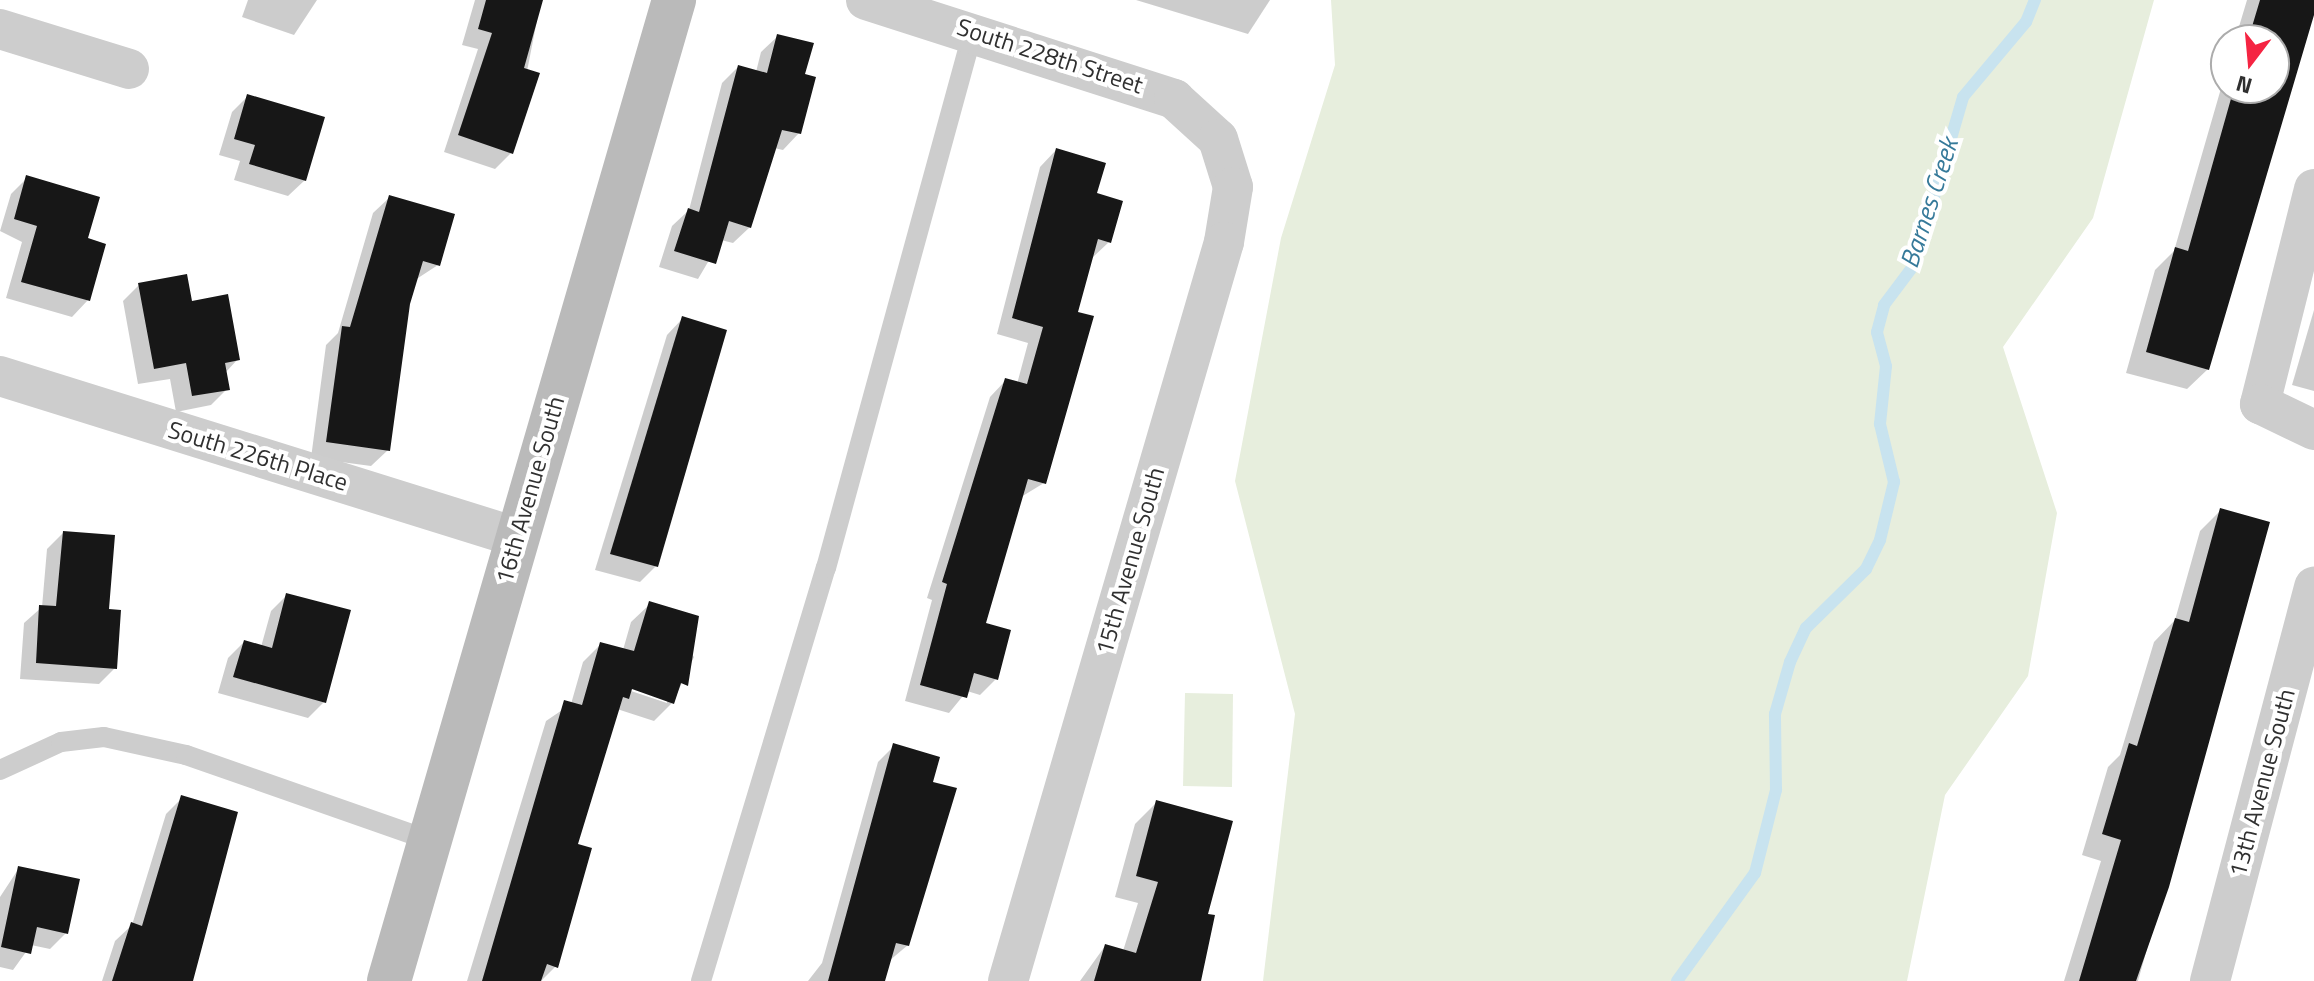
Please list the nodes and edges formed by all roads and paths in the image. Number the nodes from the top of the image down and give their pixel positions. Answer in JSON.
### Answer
{"nodes":[{"id":1,"x":674,"y":0,"type":"edge"},
{"id":2,"x":866,"y":0,"type":"edge"},
{"id":3,"x":0,"y":29,"type":"edge"},
{"id":4,"x":973,"y":31,"type":"junction"},
{"id":5,"x":129,"y":69,"type":"dead end"},
{"id":6,"x":1218,"y":139,"type":"joint"},
{"id":7,"x":2314,"y":189,"type":"edge"},
{"id":8,"x":0,"y":376,"type":"edge"},
{"id":9,"x":2314,"y":430,"type":"edge"},
{"id":10,"x":516,"y":537,"type":"junction"},
{"id":11,"x":2314,"y":586,"type":"edge"},
{"id":12,"x":0,"y":770,"type":"edge"},
{"id":13,"x":429,"y":840,"type":"junction"},
{"id":14,"x":389,"y":981,"type":"edge"},
{"id":15,"x":701,"y":981,"type":"edge"},
{"id":16,"x":1008,"y":981,"type":"edge"},
{"id":17,"x":2210,"y":981,"type":"edge"}],
"edges":[{"from":1,"to":10,"type":"street","name":"16th Avenue South"},
{"from":2,"to":4,"type":"street","name":"South 228th Street"},
{"from":3,"to":5,"type":"street"},
{"from":4,"to":6,"type":"street","name":"South 228th Street"},
{"from":4,"to":15,"type":"lane"},
{"from":6,"to":16,"type":"street","name":"15th Avenue South"},
{"from":7,"to":9,"type":"street"},
{"from":8,"to":10,"type":"street","name":"South 226th Place"},
{"from":10,"to":13,"type":"street","name":"16th Avenue South"},
{"from":11,"to":17,"type":"street","name":"13th Avenue South"},
{"from":12,"to":13,"type":"lane"},
{"from":13,"to":14,"type":"street","name":"16th Avenue South"}]}
